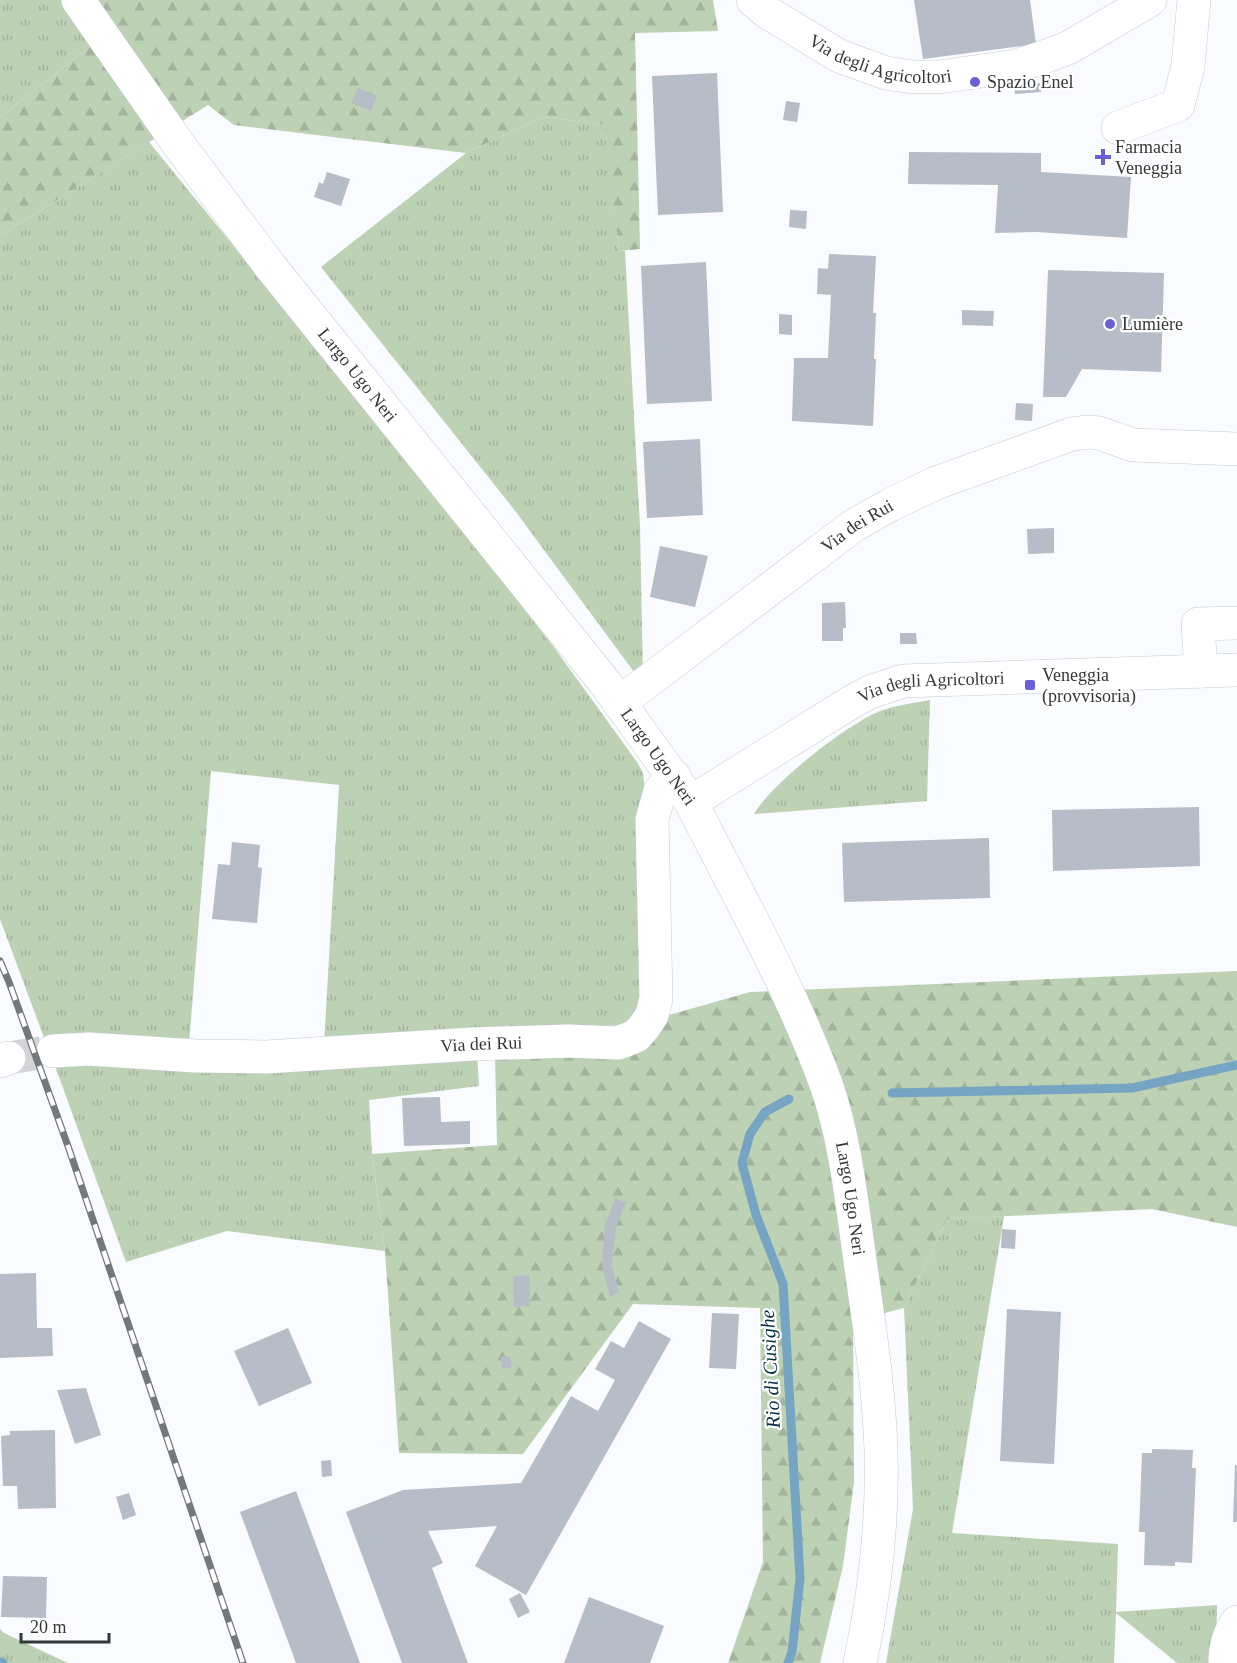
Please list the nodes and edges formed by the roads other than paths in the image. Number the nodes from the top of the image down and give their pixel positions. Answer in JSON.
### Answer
{"nodes":[{"id":1,"x":78,"y":0,"type":"edge"},
{"id":2,"x":753,"y":0,"type":"edge"},
{"id":3,"x":1150,"y":0,"type":"edge"},
{"id":4,"x":1194,"y":0,"type":"edge"},
{"id":5,"x":1118,"y":128,"type":"dead end"},
{"id":6,"x":1237,"y":449,"type":"edge"},
{"id":7,"x":1237,"y":623,"type":"edge"},
{"id":8,"x":1237,"y":670,"type":"edge"},
{"id":9,"x":1201,"y":671,"type":"junction"},
{"id":10,"x":619,"y":703,"type":"junction"},
{"id":11,"x":682,"y":789,"type":"junction"},
{"id":12,"x":53,"y":1051,"type":"tunnel mouth"},
{"id":13,"x":1237,"y":1623,"type":"edge"},
{"id":14,"x":860,"y":1663,"type":"edge"},
{"id":15,"x":1225,"y":1663,"type":"edge"}],
"edges":[{"from":1,"to":10,"type":"street","name":"Largo Ugo Neri"},
{"from":2,"to":3,"type":"street","name":"Via degli Agricoltori"},
{"from":4,"to":5,"type":"street"},
{"from":6,"to":10,"type":"street","name":"Via dei Rui"},
{"from":7,"to":9,"type":"street"},
{"from":8,"to":9,"type":"street","name":"Via degli Agricoltori"},
{"from":9,"to":11,"type":"street","name":"Via degli Agricoltori"},
{"from":10,"to":11,"type":"street","name":"Largo Ugo Neri"},
{"from":11,"to":12,"type":"street","name":"Via dei Rui"},
{"from":11,"to":14,"type":"street","name":"Largo Ugo Neri"},
{"from":13,"to":15,"type":"street"}]}
